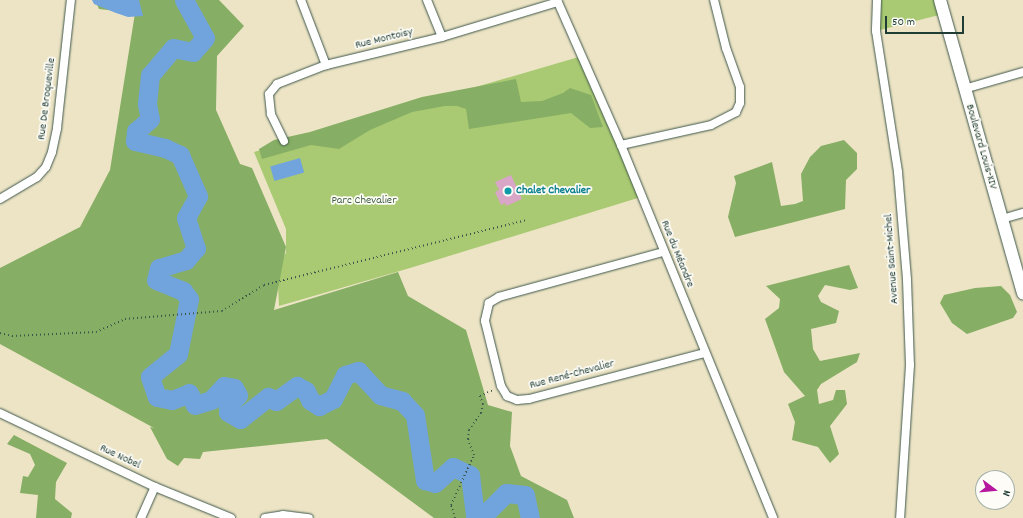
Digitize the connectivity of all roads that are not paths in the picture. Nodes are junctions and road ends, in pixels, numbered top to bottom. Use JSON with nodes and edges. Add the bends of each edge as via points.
{"nodes":[{"id":1,"x":69,"y":0,"type":"edge"},
{"id":2,"x":301,"y":0,"type":"edge"},
{"id":3,"x":427,"y":0,"type":"edge"},
{"id":4,"x":714,"y":0,"type":"edge"},
{"id":5,"x":877,"y":0,"type":"edge"},
{"id":6,"x":940,"y":0,"type":"edge"},
{"id":7,"x":557,"y":1,"type":"edge"},
{"id":8,"x":442,"y":37,"type":"junction"},
{"id":9,"x":326,"y":65,"type":"junction"},
{"id":10,"x":1023,"y":72,"type":"edge"},
{"id":11,"x":964,"y":89,"type":"junction"},
{"id":12,"x":284,"y":141,"type":"dead end"},
{"id":13,"x":621,"y":145,"type":"junction"},
{"id":14,"x":0,"y":199,"type":"edge"},
{"id":15,"x":1023,"y":213,"type":"edge"},
{"id":16,"x":1002,"y":219,"type":"junction"},
{"id":17,"x":663,"y":252,"type":"junction"},
{"id":18,"x":1023,"y":293,"type":"edge"},
{"id":19,"x":704,"y":353,"type":"junction"},
{"id":20,"x":0,"y":413,"type":"edge"},
{"id":21,"x":155,"y":487,"type":"junction"},
{"id":22,"x":141,"y":518,"type":"edge"},
{"id":23,"x":230,"y":518,"type":"edge"},
{"id":24,"x":265,"y":518,"type":"edge"},
{"id":25,"x":309,"y":518,"type":"edge"},
{"id":26,"x":773,"y":518,"type":"edge"},
{"id":27,"x":900,"y":518,"type":"edge"}],
"edges":[{"from":1,"to":14,"type":"street","name":"Rue De Broqueville","via":[[57,128],[52,152],[46,167],[37,177]]},
{"from":2,"to":9,"type":"street"},
{"from":3,"to":8,"type":"street"},
{"from":4,"to":13,"type":"street","via":[[726,48],[740,87],[740,103],[736,112],[711,125]]},
{"from":5,"to":27,"type":"street","name":"Avenue Saint-Michel","via":[[876,31],[898,172],[907,280],[910,365]]},
{"from":6,"to":11,"type":"main road","name":"Boulevard Louis-XIV"},
{"from":7,"to":8,"type":"street","name":"Rue Montoisy"},
{"from":7,"to":13,"type":"street","name":"Rue du Méandre"},
{"from":8,"to":9,"type":"street","name":"Rue Montoisy"},
{"from":9,"to":12,"type":"street","name":"Rue Montoisy","via":[[277,84],[269,94],[272,114]]},
{"from":10,"to":11,"type":"street"},
{"from":11,"to":16,"type":"main road","name":"Boulevard Louis-XIV"},
{"from":13,"to":17,"type":"street","name":"Rue du Méandre"},
{"from":15,"to":16,"type":"street"},
{"from":16,"to":18,"type":"main road","name":"Boulevard Louis-XIV"},
{"from":17,"to":19,"type":"street","name":"Rue du Méandre"},
{"from":17,"to":19,"type":"street","name":"Rue René-Chevalier","via":[[499,297],[490,304],[485,322],[501,386],[507,396],[517,400],[529,399]]},
{"from":19,"to":26,"type":"street","name":"Rue du Méandre"},
{"from":20,"to":21,"type":"street","name":"Rue Nobel"},
{"from":21,"to":22,"type":"street"},
{"from":21,"to":23,"type":"street","name":"Rue Nobel"},
{"from":24,"to":25,"type":"street","via":[[283,515]]}]}
